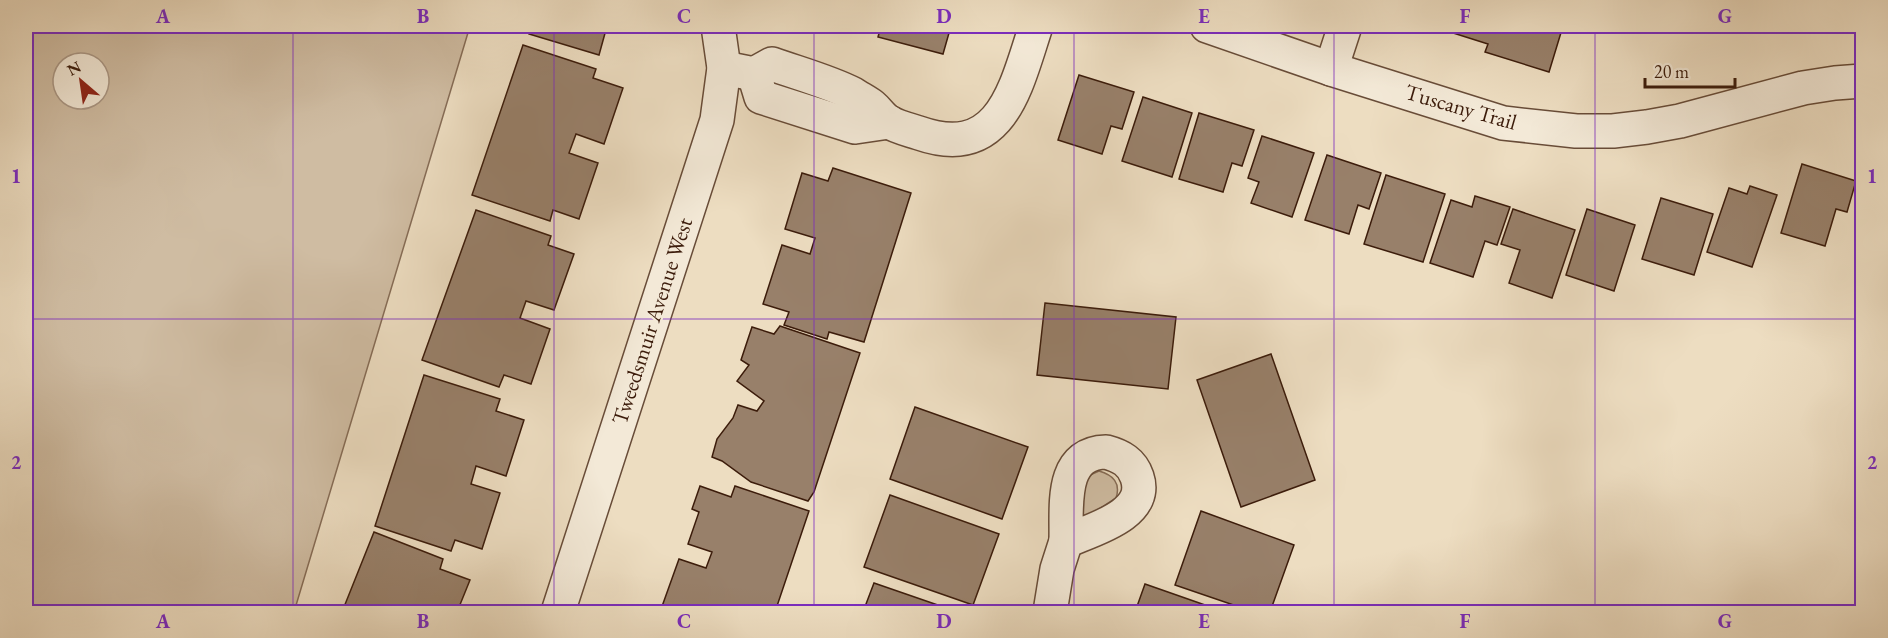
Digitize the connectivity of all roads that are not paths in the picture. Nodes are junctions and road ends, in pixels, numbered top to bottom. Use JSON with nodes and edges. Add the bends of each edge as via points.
{"nodes":[{"id":1,"x":718,"y":26,"type":"edge"},
{"id":2,"x":1036,"y":26,"type":"edge"},
{"id":3,"x":1207,"y":26,"type":"edge"},
{"id":4,"x":1345,"y":26,"type":"edge"},
{"id":5,"x":1331,"y":69,"type":"junction"},
{"id":6,"x":739,"y":71,"type":"junction"},
{"id":7,"x":1863,"y":81,"type":"edge"},
{"id":8,"x":1066,"y":541,"type":"dead end"},
{"id":9,"x":558,"y":612,"type":"edge"},
{"id":10,"x":1050,"y":612,"type":"edge"}],
"edges":[{"from":1,"to":6,"type":"street","name":"Tweedsmuir Avenue West"},
{"from":2,"to":6,"type":"street","via":[[1012,94],[999,117],[982,133],[962,139],[943,139],[889,122],[855,127],[760,97]]},
{"from":3,"to":5,"type":"street","name":"Tuscany Trail"},
{"from":4,"to":5,"type":"street"},
{"from":5,"to":7,"type":"street","name":"Tuscany Trail","via":[[1503,123],[1576,131],[1647,127],[1803,88]]},
{"from":6,"to":9,"type":"street","name":"Tweedsmuir Avenue West","via":[[717,120]]},
{"from":8,"to":10,"type":"street"}]}
